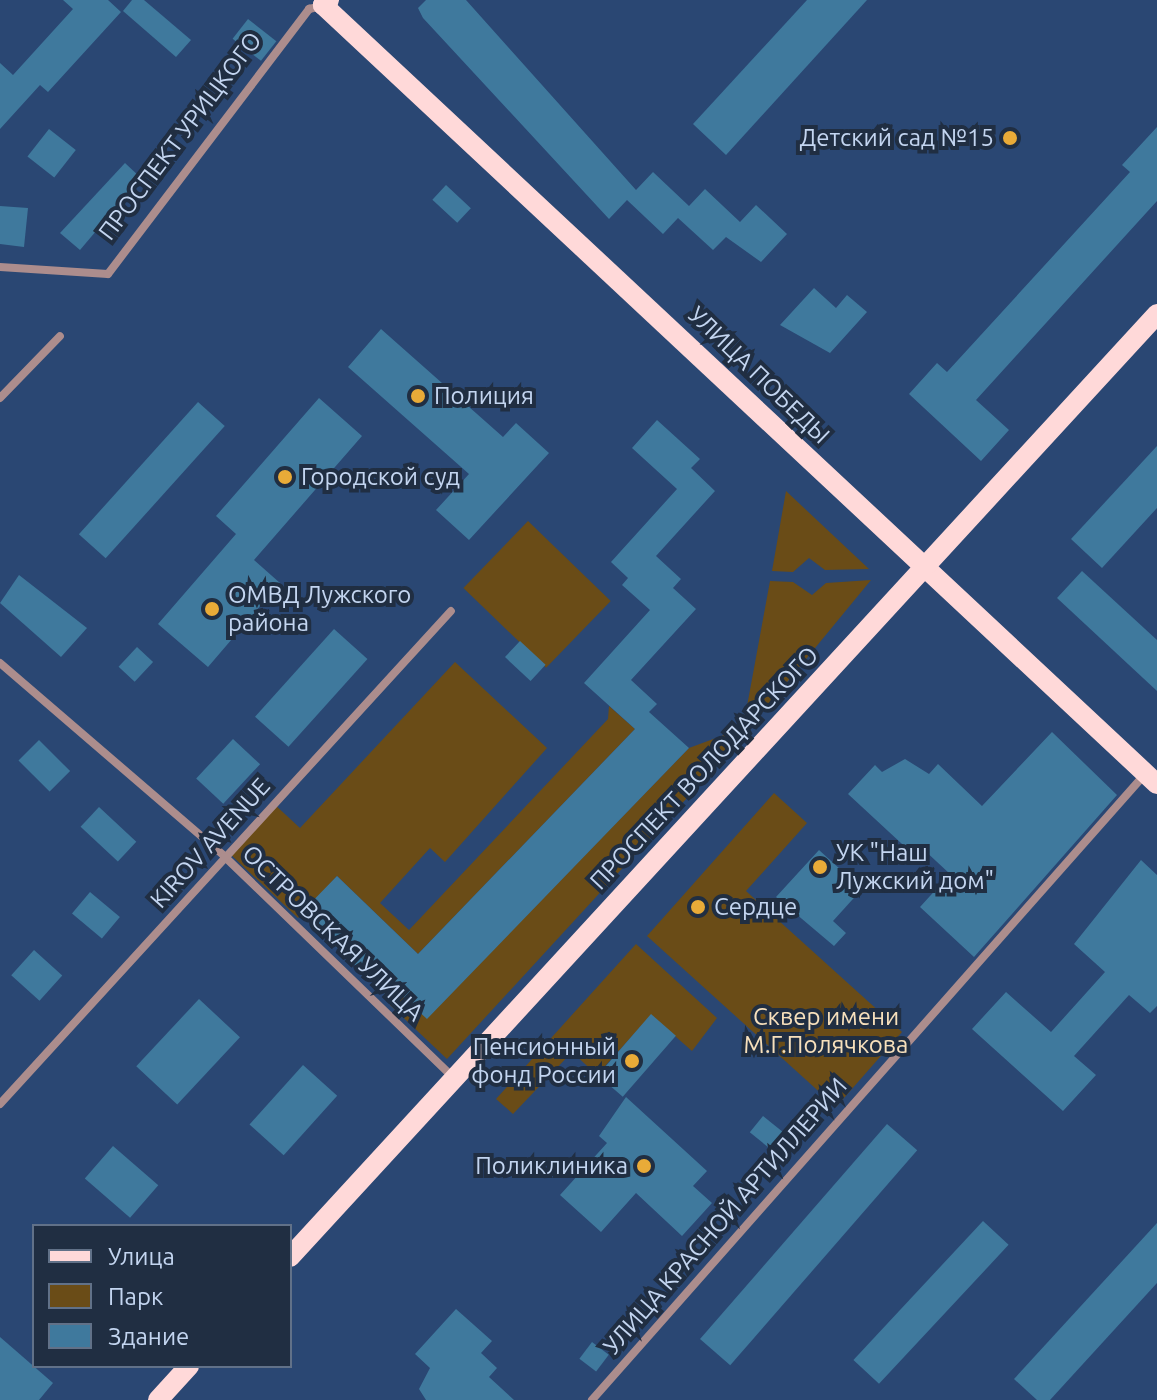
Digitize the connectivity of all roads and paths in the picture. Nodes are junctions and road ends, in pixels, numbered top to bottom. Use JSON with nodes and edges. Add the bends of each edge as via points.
{"nodes":[{"id":1,"x":326,"y":3,"type":"edge"},
{"id":2,"x":0,"y":267,"type":"edge"},
{"id":3,"x":1157,"y":314,"type":"edge"},
{"id":4,"x":60,"y":336,"type":"dead end"},
{"id":5,"x":0,"y":398,"type":"edge"},
{"id":6,"x":924,"y":566,"type":"junction"},
{"id":7,"x":451,"y":611,"type":"dead end"},
{"id":8,"x":0,"y":663,"type":"edge"},
{"id":9,"x":1151,"y":779,"type":"edge"},
{"id":10,"x":224,"y":856,"type":"junction"},
{"id":11,"x":454,"y":1078,"type":"junction"},
{"id":12,"x":0,"y":1104,"type":"edge"},
{"id":13,"x":292,"y":1255,"type":"edge"},
{"id":14,"x":187,"y":1368,"type":"edge"},
{"id":15,"x":158,"y":1400,"type":"edge"},
{"id":16,"x":592,"y":1400,"type":"edge"}],
"edges":[{"from":1,"to":2,"type":"street","name":"ПРОСПЕКТ УРИЦКОГО","via":[[309,9],[108,274]]},
{"from":1,"to":6,"type":"main road","name":"УЛИЦА ПОБЕДЫ"},
{"from":3,"to":6,"type":"main road","name":"ПРОСПЕКТ ВОЛОДАРСКОГО"},
{"from":4,"to":5,"type":"street"},
{"from":6,"to":9,"type":"main road","name":"УЛИЦА ПОБЕДЫ"},
{"from":6,"to":11,"type":"main road","name":"ПРОСПЕКТ ВОЛОДАРСКОГО"},
{"from":7,"to":10,"type":"street","name":"KIROV AVENUE"},
{"from":8,"to":10,"type":"street","name":"ОСТРОВСКАЯ УЛИЦА"},
{"from":9,"to":16,"type":"street","name":"УЛИЦА КРАСНОЙ АРТИЛЛЕРИИ"},
{"from":10,"to":11,"type":"street","name":"ОСТРОВСКАЯ УЛИЦА"},
{"from":10,"to":12,"type":"street","name":"KIROV AVENUE"},
{"from":11,"to":13,"type":"main road","name":"ПРОСПЕКТ ВОЛОДАРСКОГО"},
{"from":14,"to":15,"type":"main road"}]}
